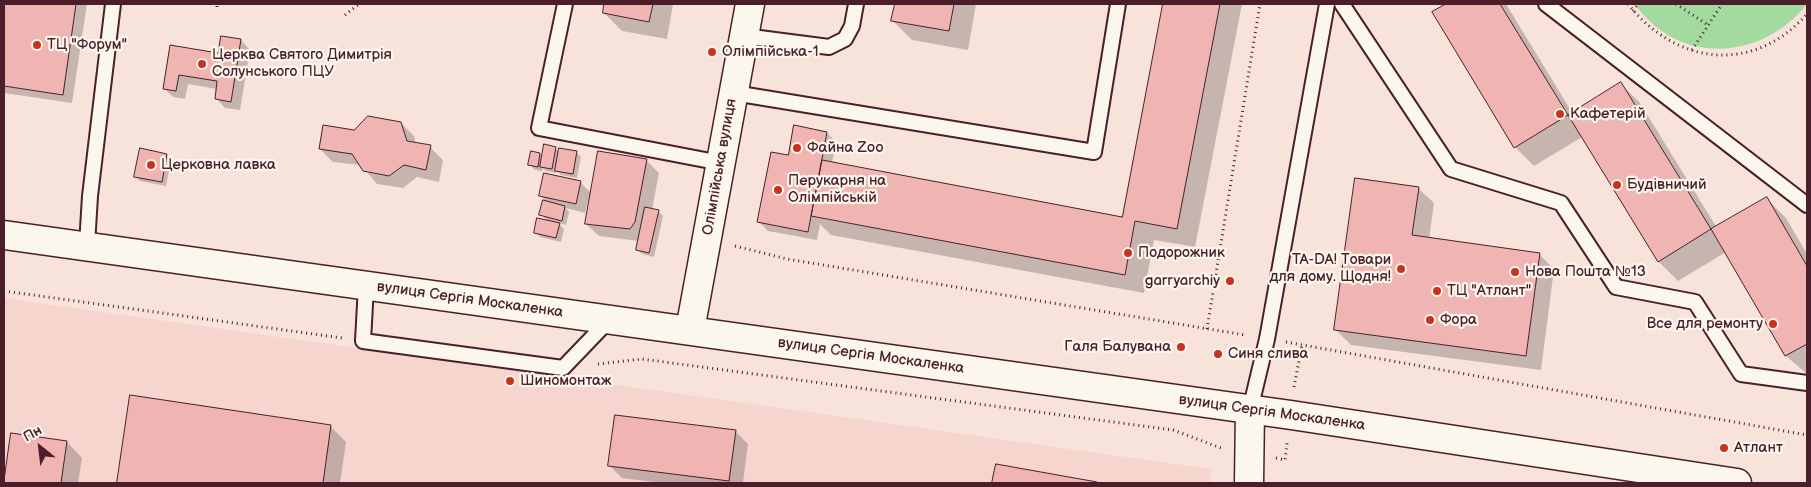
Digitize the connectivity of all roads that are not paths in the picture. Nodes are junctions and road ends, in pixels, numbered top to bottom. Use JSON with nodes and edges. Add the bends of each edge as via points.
{"nodes":[{"id":1,"x":113,"y":4,"type":"edge"},
{"id":2,"x":565,"y":4,"type":"edge"},
{"id":3,"x":750,"y":4,"type":"edge"},
{"id":4,"x":856,"y":4,"type":"edge"},
{"id":5,"x":1118,"y":4,"type":"edge"},
{"id":6,"x":1327,"y":4,"type":"edge"},
{"id":7,"x":1342,"y":4,"type":"edge"},
{"id":8,"x":1546,"y":4,"type":"edge"},
{"id":9,"x":744,"y":36,"type":"junction"},
{"id":10,"x":734,"y":92,"type":"junction"},
{"id":11,"x":721,"y":162,"type":"junction"},
{"id":12,"x":1807,"y":205,"type":"edge"},
{"id":13,"x":4,"y":235,"type":"edge"},
{"id":14,"x":87,"y":246,"type":"junction"},
{"id":15,"x":366,"y":286,"type":"junction"},
{"id":16,"x":610,"y":319,"type":"junction"},
{"id":17,"x":690,"y":330,"type":"junction"},
{"id":18,"x":1807,"y":384,"type":"edge"},
{"id":19,"x":1250,"y":410,"type":"junction"},
{"id":20,"x":1248,"y":483,"type":"edge"},
{"id":21,"x":1737,"y":483,"type":"edge"}],
"edges":[{"from":1,"to":14,"type":"lane"},
{"from":2,"to":11,"type":"lane","via":[[539,128]]},
{"from":3,"to":9,"type":"main road","name":"Олімпійська вулиця"},
{"from":4,"to":9,"type":"lane","via":[[852,26],[845,39],[829,47]]},
{"from":5,"to":10,"type":"lane","via":[[1094,152]]},
{"from":6,"to":19,"type":"lane","via":[[1267,339]]},
{"from":7,"to":18,"type":"lane","via":[[1451,169],[1561,203],[1616,287],[1695,302],[1741,374]]},
{"from":8,"to":12,"type":"lane"},
{"from":9,"to":10,"type":"main road","name":"Олімпійська вулиця"},
{"from":10,"to":11,"type":"main road","name":"Олімпійська вулиця"},
{"from":11,"to":17,"type":"main road","name":"Олімпійська вулиця"},
{"from":13,"to":14,"type":"main road","name":"вулиця Сергія Москаленка"},
{"from":14,"to":15,"type":"main road","name":"вулиця Сергія Москаленка"},
{"from":15,"to":16,"type":"main road","name":"вулиця Сергія Москаленка"},
{"from":15,"to":16,"type":"lane","via":[[363,341],[562,368]]},
{"from":16,"to":17,"type":"main road","name":"вулиця Сергія Москаленка"},
{"from":17,"to":19,"type":"main road","name":"вулиця Сергія Москаленка"},
{"from":19,"to":20,"type":"main road"},
{"from":19,"to":21,"type":"main road","name":"вулиця Сергія Москаленка"}]}
